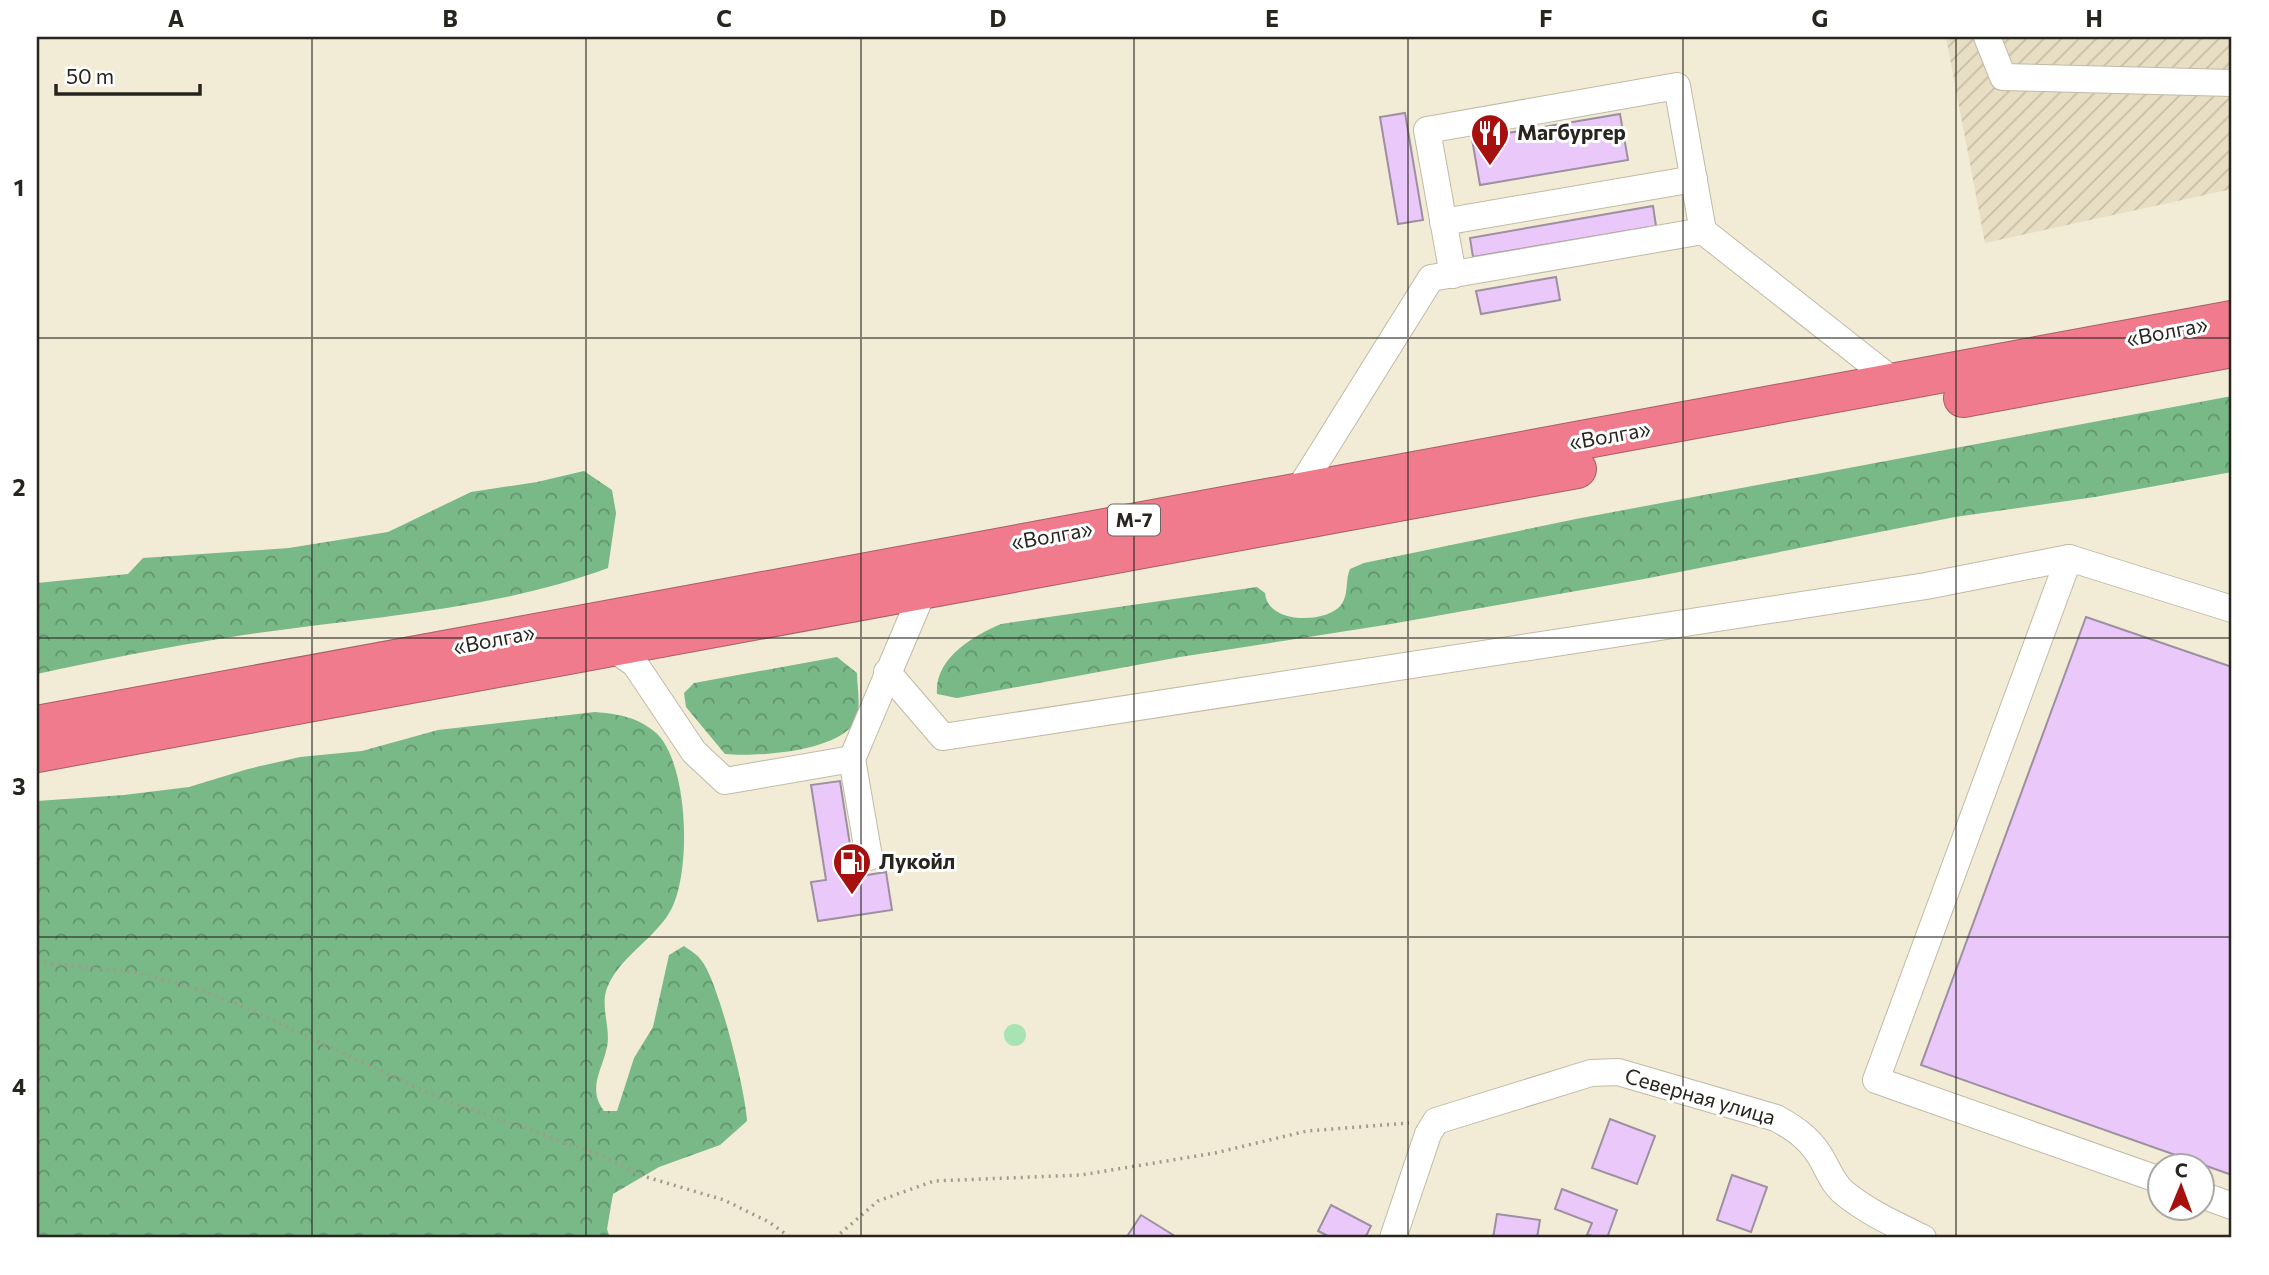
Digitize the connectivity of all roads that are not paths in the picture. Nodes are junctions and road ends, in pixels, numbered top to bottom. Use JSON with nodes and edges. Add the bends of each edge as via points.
{"nodes":[{"id":1,"x":1987,"y":37,"type":"edge"},
{"id":2,"x":2232,"y":83,"type":"edge"},
{"id":3,"x":1694,"y":179,"type":"junction"},
{"id":4,"x":1443,"y":222,"type":"junction"},
{"id":5,"x":1703,"y":231,"type":"junction"},
{"id":6,"x":1452,"y":275,"type":"junction"},
{"id":7,"x":2232,"y":320,"type":"edge"},
{"id":8,"x":2232,"y":348,"type":"edge"},
{"id":9,"x":1896,"y":383,"type":"junction"},
{"id":10,"x":1298,"y":491,"type":"junction"},
{"id":11,"x":2069,"y":558,"type":"junction"},
{"id":12,"x":924,"y":589,"type":"junction"},
{"id":13,"x":2232,"y":609,"type":"edge"},
{"id":14,"x":611,"y":647,"type":"junction"},
{"id":15,"x":887,"y":672,"type":"junction"},
{"id":16,"x":37,"y":725,"type":"edge"},
{"id":17,"x":37,"y":753,"type":"edge"},
{"id":18,"x":852,"y":759,"type":"junction"},
{"id":19,"x":869,"y":857,"type":"dead end"},
{"id":20,"x":2146,"y":1175,"type":"edge"},
{"id":21,"x":1393,"y":1238,"type":"edge"},
{"id":22,"x":1923,"y":1238,"type":"edge"}],
"edges":[{"from":1,"to":2,"type":"street","via":[[2003,77]]},
{"from":3,"to":4,"type":"street"},
{"from":3,"to":4,"type":"street","via":[[1678,86],[1427,130]]},
{"from":3,"to":5,"type":"street"},
{"from":4,"to":6,"type":"street"},
{"from":5,"to":6,"type":"street"},
{"from":5,"to":9,"type":"street"},
{"from":6,"to":10,"type":"street","via":[[1432,278]]},
{"from":7,"to":9,"type":"highway","name":"«Волга»","number":"М-7"},
{"from":8,"to":12,"type":"highway","name":"«Волга»","number":"М-7"},
{"from":9,"to":10,"type":"highway","name":"«Волга»","number":"М-7"},
{"from":10,"to":16,"type":"highway","name":"«Волга»","number":"М-7"},
{"from":11,"to":13,"type":"street"},
{"from":11,"to":15,"type":"street","via":[[1926,586],[943,737]]},
{"from":11,"to":20,"type":"street","via":[[1876,1080]]},
{"from":12,"to":14,"type":"highway","name":"«Волга»","number":"М-7"},
{"from":12,"to":15,"type":"street"},
{"from":14,"to":17,"type":"highway","name":"«Волга»","number":"М-7"},
{"from":14,"to":18,"type":"street","via":[[635,664],[694,752],[725,781]]},
{"from":15,"to":18,"type":"street"},
{"from":18,"to":19,"type":"street"},
{"from":21,"to":22,"type":"street","name":"Северная улица","via":[[1436,1121],[1591,1073],[1618,1072],[1776,1118],[1800,1130],[1843,1192],[1874,1214]]}]}
